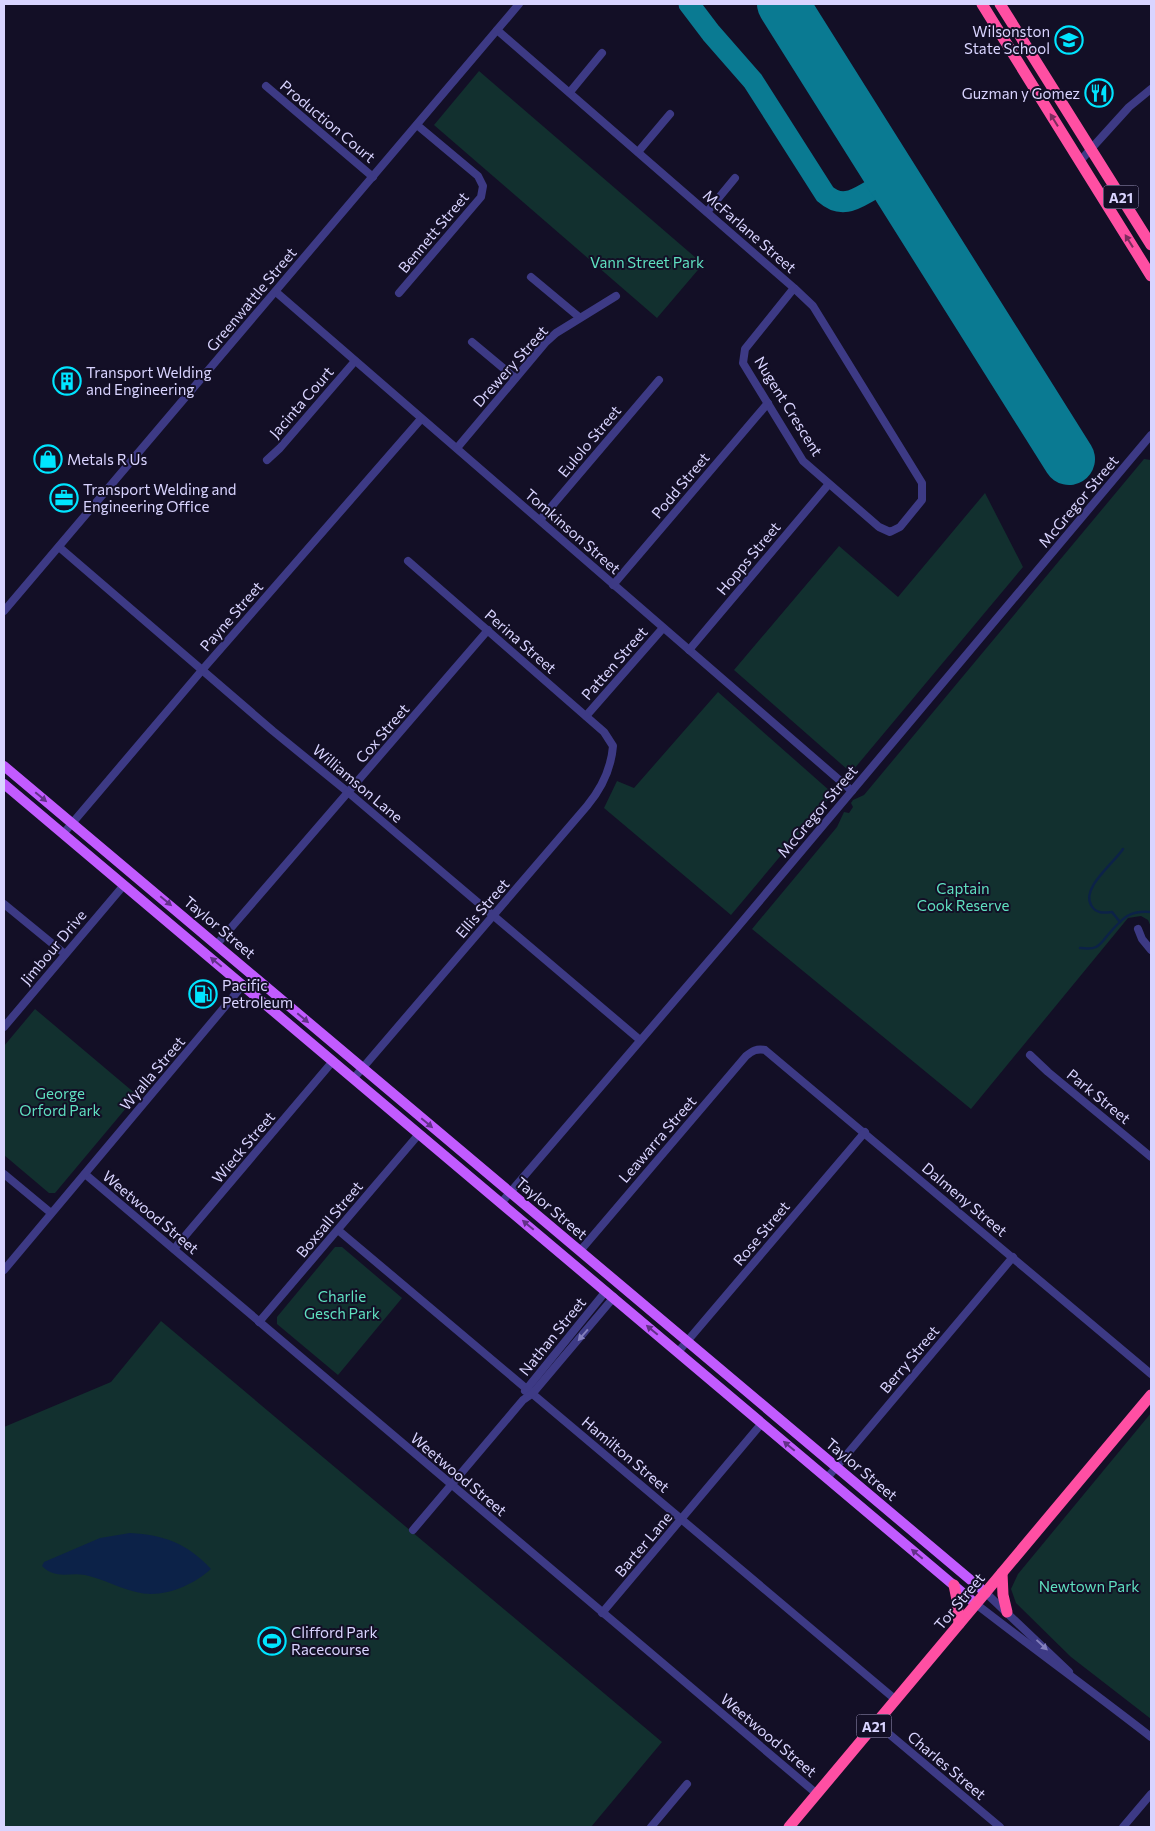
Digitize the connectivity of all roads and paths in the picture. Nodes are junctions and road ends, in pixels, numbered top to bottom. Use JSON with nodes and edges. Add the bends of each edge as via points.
{"nodes":[{"id":1,"x":519,"y":4,"type":"edge"},
{"id":2,"x":982,"y":4,"type":"edge"},
{"id":3,"x":1000,"y":4,"type":"edge"},
{"id":4,"x":497,"y":30,"type":"junction"},
{"id":5,"x":602,"y":52,"type":"dead end"},
{"id":6,"x":266,"y":86,"type":"dead end"},
{"id":7,"x":1151,"y":89,"type":"edge"},
{"id":8,"x":570,"y":92,"type":"junction"},
{"id":9,"x":670,"y":114,"type":"dead end"},
{"id":10,"x":417,"y":125,"type":"junction"},
{"id":11,"x":1091,"y":149,"type":"junction"},
{"id":12,"x":638,"y":152,"type":"junction"},
{"id":13,"x":1080,"y":161,"type":"junction"},
{"id":14,"x":373,"y":177,"type":"junction"},
{"id":15,"x":735,"y":178,"type":"dead end"},
{"id":16,"x":707,"y":212,"type":"junction"},
{"id":17,"x":1151,"y":246,"type":"edge"},
{"id":18,"x":1151,"y":276,"type":"edge"},
{"id":19,"x":531,"y":277,"type":"dead end"},
{"id":20,"x":794,"y":288,"type":"junction"},
{"id":21,"x":276,"y":292,"type":"junction"},
{"id":22,"x":399,"y":293,"type":"dead end"},
{"id":23,"x":616,"y":296,"type":"dead end"},
{"id":24,"x":580,"y":317,"type":"junction"},
{"id":25,"x":472,"y":342,"type":"dead end"},
{"id":26,"x":355,"y":361,"type":"junction"},
{"id":27,"x":515,"y":378,"type":"junction"},
{"id":28,"x":659,"y":380,"type":"dead end"},
{"id":29,"x":768,"y":403,"type":"junction"},
{"id":30,"x":421,"y":419,"type":"junction"},
{"id":31,"x":1151,"y":435,"type":"edge"},
{"id":32,"x":457,"y":448,"type":"junction"},
{"id":33,"x":267,"y":460,"type":"dead end"},
{"id":34,"x":828,"y":485,"type":"junction"},
{"id":35,"x":922,"y":500,"type":"joint"},
{"id":36,"x":540,"y":520,"type":"junction"},
{"id":37,"x":59,"y":547,"type":"junction"},
{"id":38,"x":408,"y":561,"type":"dead end"},
{"id":39,"x":614,"y":585,"type":"junction"},
{"id":40,"x":6,"y":606,"type":"edge"},
{"id":41,"x":663,"y":628,"type":"junction"},
{"id":42,"x":488,"y":630,"type":"junction"},
{"id":43,"x":689,"y":650,"type":"junction"},
{"id":44,"x":203,"y":669,"type":"junction"},
{"id":45,"x":586,"y":716,"type":"junction"},
{"id":46,"x":613,"y":746,"type":"joint"},
{"id":47,"x":4,"y":766,"type":"edge"},
{"id":48,"x":4,"y":784,"type":"edge"},
{"id":49,"x":852,"y":791,"type":"junction"},
{"id":50,"x":349,"y":793,"type":"junction"},
{"id":51,"x":72,"y":823,"type":"junction"},
{"id":52,"x":63,"y":834,"type":"junction"},
{"id":53,"x":124,"y":885,"type":"junction"},
{"id":54,"x":4,"y":904,"type":"edge"},
{"id":55,"x":494,"y":916,"type":"junction"},
{"id":56,"x":1138,"y":929,"type":"dead end"},
{"id":57,"x":217,"y":944,"type":"junction"},
{"id":58,"x":1151,"y":950,"type":"edge"},
{"id":59,"x":65,"y":954,"type":"junction"},
{"id":60,"x":243,"y":985,"type":"junction"},
{"id":61,"x":4,"y":1027,"type":"edge"},
{"id":62,"x":640,"y":1040,"type":"junction"},
{"id":63,"x":758,"y":1049,"type":"joint"},
{"id":64,"x":1030,"y":1055,"type":"dead end"},
{"id":65,"x":334,"y":1061,"type":"junction"},
{"id":66,"x":362,"y":1068,"type":"junction"},
{"id":67,"x":354,"y":1078,"type":"junction"},
{"id":68,"x":864,"y":1132,"type":"junction"},
{"id":69,"x":419,"y":1134,"type":"junction"},
{"id":70,"x":1151,"y":1157,"type":"edge"},
{"id":71,"x":4,"y":1174,"type":"edge"},
{"id":72,"x":85,"y":1174,"type":"junction"},
{"id":73,"x":510,"y":1192,"type":"junction"},
{"id":74,"x":501,"y":1202,"type":"junction"},
{"id":75,"x":52,"y":1213,"type":"junction"},
{"id":76,"x":338,"y":1230,"type":"junction"},
{"id":77,"x":174,"y":1249,"type":"junction"},
{"id":78,"x":580,"y":1251,"type":"junction"},
{"id":79,"x":1013,"y":1257,"type":"junction"},
{"id":80,"x":4,"y":1270,"type":"edge"},
{"id":81,"x":610,"y":1294,"type":"junction"},
{"id":82,"x":260,"y":1322,"type":"junction"},
{"id":83,"x":687,"y":1341,"type":"junction"},
{"id":84,"x":678,"y":1352,"type":"junction"},
{"id":85,"x":1151,"y":1374,"type":"edge"},
{"id":86,"x":530,"y":1391,"type":"junction"},
{"id":87,"x":1151,"y":1395,"type":"edge"},
{"id":88,"x":762,"y":1423,"type":"junction"},
{"id":89,"x":836,"y":1467,"type":"junction"},
{"id":90,"x":826,"y":1478,"type":"junction"},
{"id":91,"x":451,"y":1485,"type":"junction"},
{"id":92,"x":682,"y":1518,"type":"junction"},
{"id":93,"x":413,"y":1530,"type":"dead end"},
{"id":94,"x":1002,"y":1573,"type":"junction"},
{"id":95,"x":954,"y":1585,"type":"junction"},
{"id":96,"x":986,"y":1593,"type":"junction"},
{"id":97,"x":976,"y":1604,"type":"junction"},
{"id":98,"x":1007,"y":1612,"type":"junction"},
{"id":99,"x":602,"y":1613,"type":"junction"},
{"id":100,"x":959,"y":1624,"type":"junction"},
{"id":101,"x":1076,"y":1679,"type":"junction"},
{"id":102,"x":896,"y":1700,"type":"junction"},
{"id":103,"x":876,"y":1723,"type":"junction"},
{"id":104,"x":1151,"y":1737,"type":"edge"},
{"id":105,"x":687,"y":1784,"type":"dead end"},
{"id":106,"x":817,"y":1794,"type":"junction"},
{"id":107,"x":1151,"y":1794,"type":"edge"},
{"id":108,"x":651,"y":1827,"type":"edge"},
{"id":109,"x":789,"y":1827,"type":"edge"},
{"id":110,"x":1000,"y":1827,"type":"edge"},
{"id":111,"x":1123,"y":1827,"type":"edge"}],
"edges":[{"from":1,"to":4,"type":"street","name":"Greenwattle Street"},
{"from":13,"to":2,"type":"highway","number":"A21","one_way":true},
{"from":3,"to":11,"type":"highway","number":"A21"},
{"from":4,"to":8,"type":"street","name":"McFarlane Street"},
{"from":4,"to":10,"type":"street","name":"Greenwattle Street"},
{"from":5,"to":8,"type":"street"},
{"from":6,"to":14,"type":"street","name":"Production Court"},
{"from":7,"to":11,"type":"street","via":[[1129,107]]},
{"from":8,"to":12,"type":"street","name":"McFarlane Street"},
{"from":9,"to":12,"type":"street"},
{"from":10,"to":14,"type":"street","name":"Greenwattle Street"},
{"from":10,"to":22,"type":"street","name":"Bennett Street","via":[[478,176],[483,186],[481,197]]},
{"from":11,"to":13,"type":"street"},
{"from":11,"to":17,"type":"highway","number":"A21"},
{"from":12,"to":16,"type":"street","name":"McFarlane Street"},
{"from":18,"to":13,"type":"highway","number":"A21","one_way":true},
{"from":14,"to":21,"type":"street","name":"Greenwattle Street"},
{"from":15,"to":16,"type":"street"},
{"from":16,"to":20,"type":"street","name":"McFarlane Street"},
{"from":19,"to":24,"type":"street"},
{"from":20,"to":29,"type":"street","name":"Nugent Crescent","via":[[745,349],[743,363]]},
{"from":20,"to":35,"type":"street","name":"McFarlane Street","via":[[813,306],[922,483]]},
{"from":21,"to":26,"type":"street","name":"Tomkinson Street"},
{"from":21,"to":37,"type":"street","name":"Greenwattle Street"},
{"from":23,"to":24,"type":"street","name":"Drewery Street"},
{"from":24,"to":27,"type":"street","name":"Drewery Street","via":[[546,342]]},
{"from":25,"to":27,"type":"street"},
{"from":26,"to":30,"type":"street","name":"Tomkinson Street"},
{"from":26,"to":33,"type":"street","name":"Jacinta Court"},
{"from":27,"to":32,"type":"street","name":"Drewery Street"},
{"from":28,"to":36,"type":"street","name":"Eulolo Street"},
{"from":29,"to":34,"type":"street","name":"Nugent Crescent","via":[[803,461]]},
{"from":29,"to":39,"type":"street","name":"Podd Street"},
{"from":30,"to":32,"type":"street","name":"Tomkinson Street"},
{"from":30,"to":44,"type":"street","name":"Payne Street"},
{"from":31,"to":49,"type":"street","name":"McGregor Street"},
{"from":32,"to":36,"type":"street","name":"Tomkinson Street"},
{"from":34,"to":35,"type":"street","name":"Nugent Crescent","via":[[879,527],[890,532],[900,527]]},
{"from":34,"to":43,"type":"street","name":"Hopps Street"},
{"from":36,"to":39,"type":"street","name":"Tomkinson Street"},
{"from":37,"to":40,"type":"street","name":"Greenwattle Street"},
{"from":37,"to":44,"type":"street","name":"Williamson Lane"},
{"from":38,"to":42,"type":"street","name":"Perina Street"},
{"from":39,"to":41,"type":"street","name":"Tomkinson Street"},
{"from":41,"to":43,"type":"street","name":"Tomkinson Street"},
{"from":41,"to":45,"type":"street","name":"Patten Street"},
{"from":42,"to":45,"type":"street","name":"Perina Street"},
{"from":42,"to":50,"type":"street","name":"Cox Street"},
{"from":43,"to":49,"type":"street","name":"Tomkinson Street"},
{"from":44,"to":50,"type":"street","name":"Williamson Lane"},
{"from":44,"to":51,"type":"street","name":"Payne Street"},
{"from":45,"to":46,"type":"street","name":"Perina Street","via":[[604,732]]},
{"from":46,"to":55,"type":"street","name":"Ellis Street","via":[[612,763],[597,794]]},
{"from":47,"to":51,"type":"main road","name":"Taylor Street","one_way":true},
{"from":48,"to":52,"type":"main road","name":"Taylor Street"},
{"from":49,"to":62,"type":"street","name":"McGregor Street"},
{"from":50,"to":55,"type":"street","name":"Williamson Lane"},
{"from":50,"to":57,"type":"street","name":"Cox Street"},
{"from":51,"to":52,"type":"street","name":"Payne Street"},
{"from":51,"to":57,"type":"main road","name":"Taylor Street","one_way":true},
{"from":52,"to":53,"type":"main road","name":"Taylor Street"},
{"from":53,"to":59,"type":"street","name":"Jimbour Drive"},
{"from":60,"to":53,"type":"main road","name":"Taylor Street","one_way":true},
{"from":54,"to":59,"type":"street"},
{"from":55,"to":62,"type":"street","name":"Williamson Lane"},
{"from":55,"to":66,"type":"street","name":"Ellis Street"},
{"from":56,"to":58,"type":"street"},
{"from":57,"to":60,"type":"main road","via":[[223,955],[244,975]]},
{"from":57,"to":66,"type":"main road","name":"Taylor Street","one_way":true},
{"from":59,"to":61,"type":"street","name":"Jimbour Drive"},
{"from":60,"to":65,"type":"main road","name":"Taylor Street"},
{"from":60,"to":72,"type":"street","name":"Wyalla Street"},
{"from":62,"to":73,"type":"street","name":"McGregor Street"},
{"from":63,"to":68,"type":"street","name":"Dalmeny Street","via":[[772,1054]]},
{"from":63,"to":78,"type":"street","name":"Leawarra Street","via":[[746,1056]]},
{"from":64,"to":70,"type":"street","name":"Park Street"},
{"from":65,"to":67,"type":"main road","name":"Taylor Street"},
{"from":65,"to":77,"type":"street","name":"Wieck Street"},
{"from":66,"to":67,"type":"street","name":"Ellis Street"},
{"from":66,"to":73,"type":"main road","name":"Taylor Street","one_way":true},
{"from":67,"to":69,"type":"main road","name":"Taylor Street"},
{"from":68,"to":79,"type":"street","name":"Dalmeny Street"},
{"from":68,"to":83,"type":"street","name":"Rose Street"},
{"from":69,"to":74,"type":"main road","name":"Taylor Street"},
{"from":69,"to":76,"type":"street","name":"Boxsall Street"},
{"from":71,"to":75,"type":"street"},
{"from":72,"to":75,"type":"street","name":"Wyalla Street"},
{"from":72,"to":77,"type":"street","name":"Weetwood Street"},
{"from":73,"to":74,"type":"street","name":"McGregor Street"},
{"from":73,"to":78,"type":"main road","name":"Taylor Street"},
{"from":81,"to":74,"type":"main road","name":"Taylor Street","one_way":true},
{"from":75,"to":80,"type":"street","name":"Wyalla Street"},
{"from":76,"to":82,"type":"street","name":"Boxsall Street"},
{"from":76,"to":86,"type":"street","name":"Hamilton Street"},
{"from":77,"to":82,"type":"street","name":"Weetwood Street"},
{"from":78,"to":83,"type":"main road","name":"Taylor Street"},
{"from":79,"to":85,"type":"street","name":"Dalmeny Street"},
{"from":79,"to":89,"type":"street","name":"Berry Street"},
{"from":84,"to":81,"type":"main road","name":"Taylor Street","one_way":true},
{"from":81,"to":86,"type":"street","name":"Nathan Street"},
{"from":82,"to":91,"type":"street","name":"Weetwood Street"},
{"from":83,"to":84,"type":"street","name":"Rose Street"},
{"from":83,"to":89,"type":"main road","name":"Taylor Street"},
{"from":84,"to":88,"type":"main road","name":"Taylor Street"},
{"from":86,"to":91,"type":"street","name":"Nathan Street","via":[[523,1393],[523,1400]]},
{"from":86,"to":92,"type":"street","name":"Hamilton Street"},
{"from":87,"to":94,"type":"highway","name":"Tor Street","number":"A21"},
{"from":90,"to":88,"type":"main road","name":"Taylor Street","one_way":true},
{"from":88,"to":92,"type":"street","name":"Barter Lane"},
{"from":89,"to":90,"type":"street","name":"Berry Street"},
{"from":89,"to":96,"type":"main road","name":"Taylor Street"},
{"from":95,"to":90,"type":"main road","name":"Taylor Street","one_way":true},
{"from":91,"to":93,"type":"street","name":"Nathan Street"},
{"from":91,"to":99,"type":"street","name":"Weetwood Street"},
{"from":92,"to":99,"type":"street","name":"Barter Lane"},
{"from":92,"to":102,"type":"street","name":"Hamilton Street"},
{"from":94,"to":96,"type":"highway","name":"Tor Street","number":"A21"},
{"from":94,"to":98,"type":"highway"},
{"from":95,"to":97,"type":"main road","name":"Taylor Street"},
{"from":95,"to":100,"type":"highway"},
{"from":96,"to":97,"type":"highway","name":"Tor Street","number":"A21"},
{"from":96,"to":98,"type":"street","name":"Taylor Street"},
{"from":97,"to":100,"type":"highway","name":"Tor Street","number":"A21"},
{"from":97,"to":101,"type":"street","name":"Taylor Street"},
{"from":98,"to":101,"type":"street","name":"Taylor Street","one_way":true},
{"from":99,"to":106,"type":"street","name":"Weetwood Street"},
{"from":100,"to":102,"type":"highway","name":"Tor Street","number":"A21"},
{"from":101,"to":104,"type":"street","name":"Taylor Street"},
{"from":102,"to":103,"type":"highway","name":"Tor Street","number":"A21"},
{"from":103,"to":106,"type":"highway","name":"Tor Street","number":"A21"},
{"from":103,"to":110,"type":"street","name":"Charles Street"},
{"from":105,"to":108,"type":"street"},
{"from":106,"to":109,"type":"highway","name":"Tor Street","number":"A21"},
{"from":107,"to":111,"type":"street"}]}
